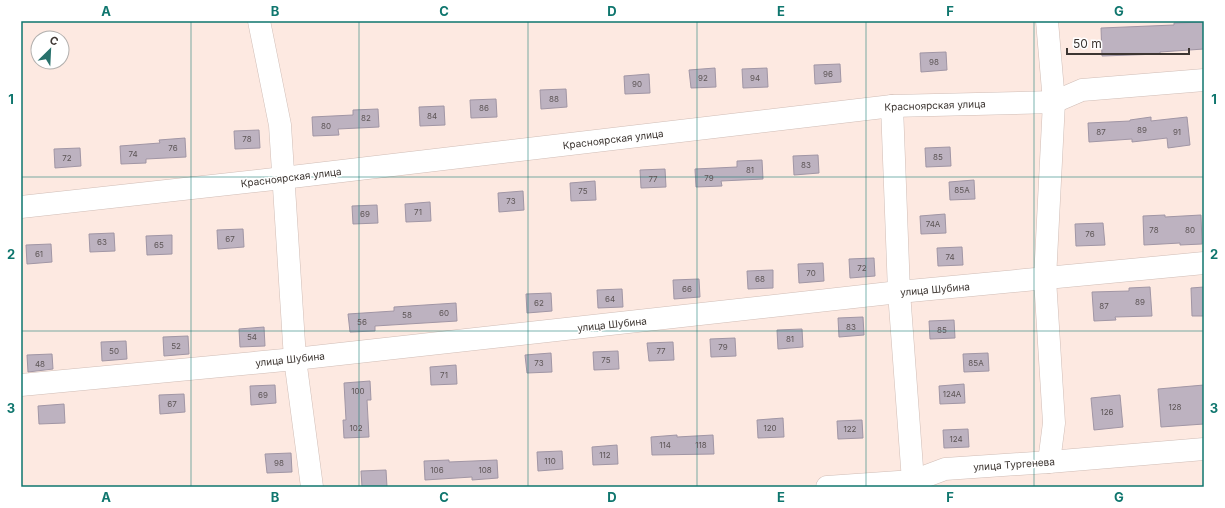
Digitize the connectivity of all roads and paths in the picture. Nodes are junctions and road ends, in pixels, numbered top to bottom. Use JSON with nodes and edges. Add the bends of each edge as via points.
{"nodes":[{"id":1,"x":259,"y":21,"type":"edge"},
{"id":2,"x":1047,"y":21,"type":"edge"},
{"id":3,"x":1204,"y":80,"type":"edge"},
{"id":4,"x":1054,"y":102,"type":"junction"},
{"id":5,"x":892,"y":106,"type":"junction"},
{"id":6,"x":283,"y":178,"type":"junction"},
{"id":7,"x":21,"y":207,"type":"edge"},
{"id":8,"x":1204,"y":264,"type":"edge"},
{"id":9,"x":1045,"y":279,"type":"junction"},
{"id":10,"x":899,"y":292,"type":"junction"},
{"id":11,"x":295,"y":359,"type":"junction"},
{"id":12,"x":21,"y":385,"type":"edge"},
{"id":13,"x":1204,"y":449,"type":"edge"},
{"id":14,"x":1049,"y":462,"type":"junction"},
{"id":15,"x":912,"y":484,"type":"edge"},
{"id":16,"x":312,"y":487,"type":"edge"},
{"id":17,"x":827,"y":487,"type":"edge"}],
"edges":[{"from":1,"to":6,"type":"street","via":[[280,125]]},
{"from":2,"to":4,"type":"street"},
{"from":3,"to":4,"type":"street","name":"Красноярская улица","via":[[1082,90]]},
{"from":4,"to":5,"type":"street","name":"Красноярская улица"},
{"from":4,"to":9,"type":"street"},
{"from":5,"to":6,"type":"street","name":"Красноярская улица"},
{"from":5,"to":10,"type":"street"},
{"from":6,"to":7,"type":"street","name":"Красноярская улица"},
{"from":6,"to":11,"type":"street"},
{"from":8,"to":9,"type":"street","name":"улица Шубина"},
{"from":9,"to":10,"type":"street","name":"улица Шубина"},
{"from":9,"to":14,"type":"street","via":[[1054,423]]},
{"from":10,"to":11,"type":"street","name":"улица Шубина"},
{"from":10,"to":15,"type":"street"},
{"from":11,"to":12,"type":"street","name":"улица Шубина"},
{"from":11,"to":16,"type":"street"},
{"from":13,"to":14,"type":"street","name":"улица Тургенева"},
{"from":14,"to":15,"type":"street","name":"улица Тургенева","via":[[945,469]]},
{"from":15,"to":17,"type":"street","name":"улица Тургенева"}]}
